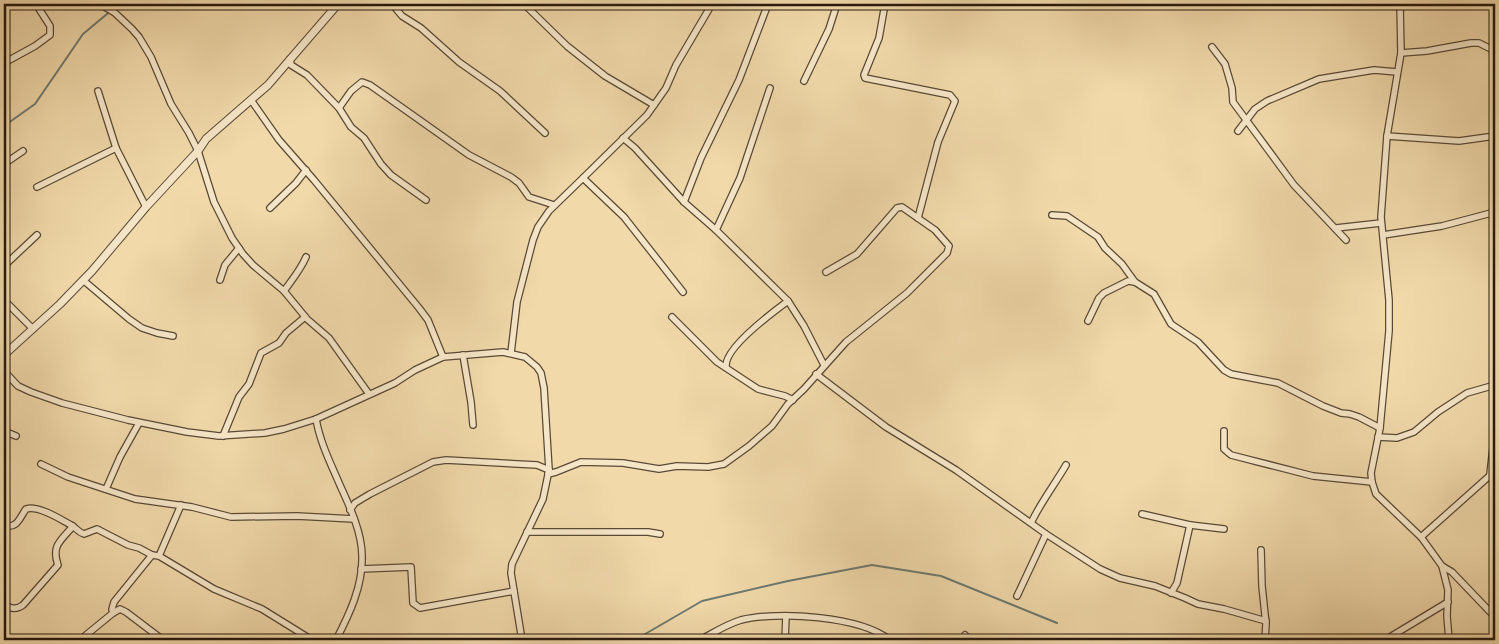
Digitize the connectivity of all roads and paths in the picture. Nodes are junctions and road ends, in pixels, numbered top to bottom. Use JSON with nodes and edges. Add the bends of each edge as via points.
{"nodes":[{"id":1,"x":36,"y":4,"type":"edge"},
{"id":2,"x":100,"y":4,"type":"edge"},
{"id":3,"x":338,"y":4,"type":"edge"},
{"id":4,"x":392,"y":4,"type":"edge"},
{"id":5,"x":524,"y":4,"type":"edge"},
{"id":6,"x":712,"y":4,"type":"edge"},
{"id":7,"x":768,"y":4,"type":"edge"},
{"id":8,"x":837,"y":4,"type":"edge"},
{"id":9,"x":885,"y":4,"type":"edge"},
{"id":10,"x":1400,"y":4,"type":"edge"},
{"id":11,"x":1212,"y":47,"type":"dead end"},
{"id":12,"x":1495,"y":51,"type":"edge"},
{"id":13,"x":1401,"y":53,"type":"junction"},
{"id":14,"x":290,"y":59,"type":"junction"},
{"id":15,"x":4,"y":63,"type":"edge"},
{"id":16,"x":1397,"y":72,"type":"junction"},
{"id":17,"x":804,"y":82,"type":"dead end"},
{"id":18,"x":770,"y":88,"type":"dead end"},
{"id":19,"x":98,"y":91,"type":"dead end"},
{"id":20,"x":251,"y":100,"type":"junction"},
{"id":21,"x":654,"y":105,"type":"junction"},
{"id":22,"x":339,"y":108,"type":"junction"},
{"id":23,"x":1246,"y":119,"type":"junction"},
{"id":24,"x":1238,"y":131,"type":"dead end"},
{"id":25,"x":545,"y":133,"type":"dead end"},
{"id":26,"x":1387,"y":136,"type":"junction"},
{"id":27,"x":1495,"y":136,"type":"edge"},
{"id":28,"x":623,"y":138,"type":"junction"},
{"id":29,"x":116,"y":148,"type":"junction"},
{"id":30,"x":198,"y":151,"type":"junction"},
{"id":31,"x":23,"y":152,"type":"dead end"},
{"id":32,"x":4,"y":164,"type":"edge"},
{"id":33,"x":306,"y":170,"type":"junction"},
{"id":34,"x":583,"y":178,"type":"junction"},
{"id":35,"x":37,"y":187,"type":"dead end"},
{"id":36,"x":426,"y":200,"type":"dead end"},
{"id":37,"x":684,"y":202,"type":"junction"},
{"id":38,"x":554,"y":205,"type":"junction"},
{"id":39,"x":146,"y":207,"type":"junction"},
{"id":40,"x":270,"y":208,"type":"dead end"},
{"id":41,"x":1495,"y":212,"type":"edge"},
{"id":42,"x":1052,"y":216,"type":"dead end"},
{"id":43,"x":918,"y":218,"type":"junction"},
{"id":44,"x":1381,"y":223,"type":"junction"},
{"id":45,"x":1336,"y":228,"type":"junction"},
{"id":46,"x":716,"y":230,"type":"junction"},
{"id":47,"x":38,"y":235,"type":"dead end"},
{"id":48,"x":1383,"y":235,"type":"junction"},
{"id":49,"x":1346,"y":240,"type":"dead end"},
{"id":50,"x":239,"y":248,"type":"junction"},
{"id":51,"x":306,"y":257,"type":"dead end"},
{"id":52,"x":4,"y":266,"type":"edge"},
{"id":53,"x":826,"y":272,"type":"dead end"},
{"id":54,"x":83,"y":280,"type":"junction"},
{"id":55,"x":220,"y":280,"type":"dead end"},
{"id":56,"x":1135,"y":282,"type":"junction"},
{"id":57,"x":284,"y":291,"type":"junction"},
{"id":58,"x":683,"y":292,"type":"dead end"},
{"id":59,"x":4,"y":300,"type":"edge"},
{"id":60,"x":788,"y":301,"type":"junction"},
{"id":61,"x":305,"y":317,"type":"junction"},
{"id":62,"x":672,"y":317,"type":"dead end"},
{"id":63,"x":1088,"y":321,"type":"dead end"},
{"id":64,"x":33,"y":329,"type":"junction"},
{"id":65,"x":173,"y":336,"type":"dead end"},
{"id":66,"x":511,"y":353,"type":"junction"},
{"id":67,"x":4,"y":355,"type":"edge"},
{"id":68,"x":463,"y":355,"type":"junction"},
{"id":69,"x":443,"y":357,"type":"junction"},
{"id":70,"x":824,"y":365,"type":"junction"},
{"id":71,"x":726,"y":367,"type":"junction"},
{"id":72,"x":4,"y":371,"type":"edge"},
{"id":73,"x":816,"y":374,"type":"junction"},
{"id":74,"x":1495,"y":385,"type":"edge"},
{"id":75,"x":369,"y":394,"type":"junction"},
{"id":76,"x":792,"y":400,"type":"junction"},
{"id":77,"x":316,"y":419,"type":"junction"},
{"id":78,"x":140,"y":423,"type":"junction"},
{"id":79,"x":473,"y":426,"type":"dead end"},
{"id":80,"x":1380,"y":428,"type":"junction"},
{"id":81,"x":1495,"y":430,"type":"edge"},
{"id":82,"x":4,"y":431,"type":"edge"},
{"id":83,"x":1224,"y":431,"type":"dead end"},
{"id":84,"x":16,"y":436,"type":"dead end"},
{"id":85,"x":223,"y":436,"type":"junction"},
{"id":86,"x":1378,"y":437,"type":"junction"},
{"id":87,"x":41,"y":464,"type":"dead end"},
{"id":88,"x":1066,"y":464,"type":"dead end"},
{"id":89,"x":548,"y":472,"type":"junction"},
{"id":90,"x":1493,"y":473,"type":"edge"},
{"id":91,"x":1372,"y":482,"type":"junction"},
{"id":92,"x":106,"y":489,"type":"junction"},
{"id":93,"x":181,"y":505,"type":"junction"},
{"id":94,"x":1495,"y":509,"type":"edge"},
{"id":95,"x":350,"y":510,"type":"junction"},
{"id":96,"x":1142,"y":514,"type":"dead end"},
{"id":97,"x":354,"y":519,"type":"junction"},
{"id":98,"x":1031,"y":523,"type":"junction"},
{"id":99,"x":1190,"y":524,"type":"junction"},
{"id":100,"x":4,"y":525,"type":"edge"},
{"id":101,"x":73,"y":526,"type":"junction"},
{"id":102,"x":1224,"y":529,"type":"dead end"},
{"id":103,"x":527,"y":532,"type":"junction"},
{"id":104,"x":660,"y":534,"type":"dead end"},
{"id":105,"x":1046,"y":534,"type":"junction"},
{"id":106,"x":1421,"y":537,"type":"junction"},
{"id":107,"x":1261,"y":550,"type":"dead end"},
{"id":108,"x":155,"y":555,"type":"junction"},
{"id":109,"x":1442,"y":566,"type":"junction"},
{"id":110,"x":361,"y":569,"type":"junction"},
{"id":111,"x":514,"y":591,"type":"junction"},
{"id":112,"x":1171,"y":594,"type":"junction"},
{"id":113,"x":1017,"y":596,"type":"dead end"},
{"id":114,"x":1448,"y":602,"type":"junction"},
{"id":115,"x":4,"y":604,"type":"edge"},
{"id":116,"x":113,"y":612,"type":"junction"},
{"id":117,"x":786,"y":616,"type":"junction"},
{"id":118,"x":1495,"y":617,"type":"edge"},
{"id":119,"x":1266,"y":621,"type":"junction"},
{"id":120,"x":965,"y":635,"type":"dead end"},
{"id":121,"x":80,"y":640,"type":"edge"},
{"id":122,"x":163,"y":640,"type":"edge"},
{"id":123,"x":312,"y":640,"type":"edge"},
{"id":124,"x":336,"y":640,"type":"edge"},
{"id":125,"x":522,"y":640,"type":"edge"},
{"id":126,"x":700,"y":640,"type":"edge"},
{"id":127,"x":785,"y":640,"type":"edge"},
{"id":128,"x":890,"y":640,"type":"edge"},
{"id":129,"x":970,"y":640,"type":"edge"},
{"id":130,"x":1265,"y":640,"type":"edge"},
{"id":131,"x":1385,"y":640,"type":"edge"},
{"id":132,"x":1449,"y":640,"type":"edge"}],
"edges":[{"from":1,"to":15,"type":"street","via":[[50,26],[50,35]]},
{"from":2,"to":30,"type":"street","via":[[139,37]]},
{"from":3,"to":14,"type":"street"},
{"from":4,"to":25,"type":"street","via":[[402,16],[421,28],[459,62],[500,91]]},
{"from":5,"to":21,"type":"street","via":[[567,46],[605,76]]},
{"from":6,"to":21,"type":"street"},
{"from":7,"to":37,"type":"street","via":[[731,98],[701,158]]},
{"from":8,"to":17,"type":"street"},
{"from":9,"to":43,"type":"street","via":[[879,38],[865,78],[950,95],[955,101],[938,142]]},
{"from":10,"to":13,"type":"street"},
{"from":11,"to":23,"type":"street","via":[[1225,64],[1233,102]]},
{"from":12,"to":13,"type":"street","via":[[1479,43],[1471,43]]},
{"from":13,"to":16,"type":"street"},
{"from":14,"to":20,"type":"street"},
{"from":14,"to":22,"type":"street","via":[[291,64],[307,75]]},
{"from":16,"to":23,"type":"street","via":[[1374,70],[1319,79],[1267,101]]},
{"from":16,"to":26,"type":"street"},
{"from":18,"to":46,"type":"street","via":[[740,178]]},
{"from":19,"to":29,"type":"street"},
{"from":20,"to":30,"type":"street","via":[[206,139]]},
{"from":20,"to":33,"type":"street","via":[[279,140]]},
{"from":21,"to":28,"type":"street"},
{"from":22,"to":36,"type":"street","via":[[391,175]]},
{"from":22,"to":38,"type":"street","via":[[362,82],[370,85],[469,155],[511,177],[529,197]]},
{"from":23,"to":24,"type":"street"},
{"from":23,"to":45,"type":"street","via":[[1294,185]]},
{"from":26,"to":27,"type":"street","via":[[1459,141]]},
{"from":26,"to":44,"type":"street"},
{"from":28,"to":34,"type":"street"},
{"from":28,"to":37,"type":"street"},
{"from":29,"to":35,"type":"street"},
{"from":29,"to":39,"type":"street"},
{"from":30,"to":39,"type":"street"},
{"from":30,"to":50,"type":"street","via":[[214,202]]},
{"from":31,"to":32,"type":"street"},
{"from":33,"to":40,"type":"street"},
{"from":33,"to":69,"type":"street","via":[[428,320]]},
{"from":34,"to":38,"type":"street"},
{"from":34,"to":58,"type":"street","via":[[624,218]]},
{"from":37,"to":46,"type":"street"},
{"from":38,"to":66,"type":"street","via":[[543,218],[533,240],[517,302]]},
{"from":39,"to":54,"type":"street"},
{"from":41,"to":48,"type":"street","via":[[1442,226]]},
{"from":42,"to":56,"type":"street","via":[[1067,216],[1098,237]]},
{"from":43,"to":53,"type":"street","via":[[902,207],[898,208],[857,254]]},
{"from":43,"to":70,"type":"street","via":[[949,246],[947,252],[907,293],[846,342]]},
{"from":44,"to":45,"type":"street"},
{"from":44,"to":48,"type":"street"},
{"from":45,"to":49,"type":"street"},
{"from":46,"to":60,"type":"street"},
{"from":47,"to":52,"type":"street"},
{"from":48,"to":80,"type":"street","via":[[1389,331]]},
{"from":50,"to":55,"type":"street","via":[[225,265]]},
{"from":50,"to":57,"type":"street","via":[[253,266]]},
{"from":51,"to":57,"type":"street"},
{"from":54,"to":64,"type":"street"},
{"from":54,"to":65,"type":"street","via":[[129,320],[142,328]]},
{"from":56,"to":63,"type":"street","via":[[1128,281],[1104,293]]},
{"from":56,"to":80,"type":"street","via":[[1154,294],[1171,324],[1198,342],[1224,370],[1278,383],[1323,406],[1359,417]]},
{"from":57,"to":61,"type":"street"},
{"from":59,"to":64,"type":"street"},
{"from":60,"to":70,"type":"street"},
{"from":60,"to":71,"type":"street","via":[[754,328],[730,355]]},
{"from":61,"to":75,"type":"street","via":[[331,341]]},
{"from":61,"to":85,"type":"street","via":[[279,342],[261,353]]},
{"from":62,"to":71,"type":"street","via":[[712,358]]},
{"from":64,"to":67,"type":"street"},
{"from":66,"to":68,"type":"street"},
{"from":66,"to":89,"type":"street","via":[[530,359],[541,373]]},
{"from":68,"to":69,"type":"street"},
{"from":68,"to":79,"type":"street"},
{"from":69,"to":75,"type":"street"},
{"from":70,"to":73,"type":"street"},
{"from":71,"to":76,"type":"street","via":[[758,389]]},
{"from":72,"to":78,"type":"street","via":[[18,386],[31,392]]},
{"from":73,"to":76,"type":"street"},
{"from":73,"to":98,"type":"street","via":[[886,427],[956,470]]},
{"from":74,"to":86,"type":"street","via":[[1467,393],[1414,432],[1397,438]]},
{"from":75,"to":77,"type":"street"},
{"from":76,"to":89,"type":"street","via":[[766,432],[717,466],[659,468],[596,461]]},
{"from":77,"to":85,"type":"street","via":[[265,433]]},
{"from":77,"to":95,"type":"street","via":[[324,450]]},
{"from":78,"to":85,"type":"street"},
{"from":78,"to":92,"type":"street","via":[[120,456]]},
{"from":80,"to":86,"type":"street"},
{"from":81,"to":90,"type":"street"},
{"from":82,"to":84,"type":"street"},
{"from":83,"to":91,"type":"street","via":[[1224,449],[1231,455],[1313,476]]},
{"from":86,"to":91,"type":"street"},
{"from":87,"to":92,"type":"street"},
{"from":88,"to":98,"type":"street"},
{"from":89,"to":95,"type":"street","via":[[537,465],[433,462],[370,494]]},
{"from":89,"to":103,"type":"street","via":[[543,500]]},
{"from":90,"to":94,"type":"street"},
{"from":90,"to":106,"type":"street"},
{"from":91,"to":106,"type":"street","via":[[1376,494]]},
{"from":92,"to":93,"type":"street","via":[[135,499]]},
{"from":93,"to":97,"type":"street","via":[[231,517]]},
{"from":93,"to":108,"type":"street"},
{"from":95,"to":97,"type":"street"},
{"from":96,"to":99,"type":"street"},
{"from":97,"to":110,"type":"street","via":[[362,556]]},
{"from":98,"to":105,"type":"street"},
{"from":99,"to":102,"type":"street"},
{"from":99,"to":112,"type":"street","via":[[1177,583]]},
{"from":100,"to":101,"type":"street","via":[[14,526],[26,508],[37,507]]},
{"from":101,"to":108,"type":"street","via":[[84,534],[97,528]]},
{"from":101,"to":115,"type":"street","via":[[56,547],[58,565],[23,605],[18,609]]},
{"from":103,"to":104,"type":"street"},
{"from":103,"to":111,"type":"street","via":[[512,564]]},
{"from":105,"to":112,"type":"street","via":[[1100,569]]},
{"from":105,"to":113,"type":"street"},
{"from":106,"to":109,"type":"street"},
{"from":107,"to":119,"type":"street"},
{"from":108,"to":116,"type":"street","via":[[114,602]]},
{"from":108,"to":123,"type":"street","via":[[214,590],[262,609]]},
{"from":109,"to":114,"type":"street"},
{"from":109,"to":118,"type":"street","via":[[1452,572]]},
{"from":110,"to":111,"type":"street","via":[[411,567],[413,603],[420,608]]},
{"from":110,"to":124,"type":"street","via":[[353,601]]},
{"from":111,"to":125,"type":"street"},
{"from":112,"to":119,"type":"street"},
{"from":114,"to":131,"type":"street"},
{"from":114,"to":132,"type":"street"},
{"from":116,"to":121,"type":"street"},
{"from":116,"to":122,"type":"street","via":[[124,610]]},
{"from":117,"to":126,"type":"street","via":[[740,621]]},
{"from":117,"to":127,"type":"street"},
{"from":117,"to":128,"type":"street","via":[[865,626]]},
{"from":119,"to":130,"type":"street"},
{"from":120,"to":129,"type":"street"}]}
